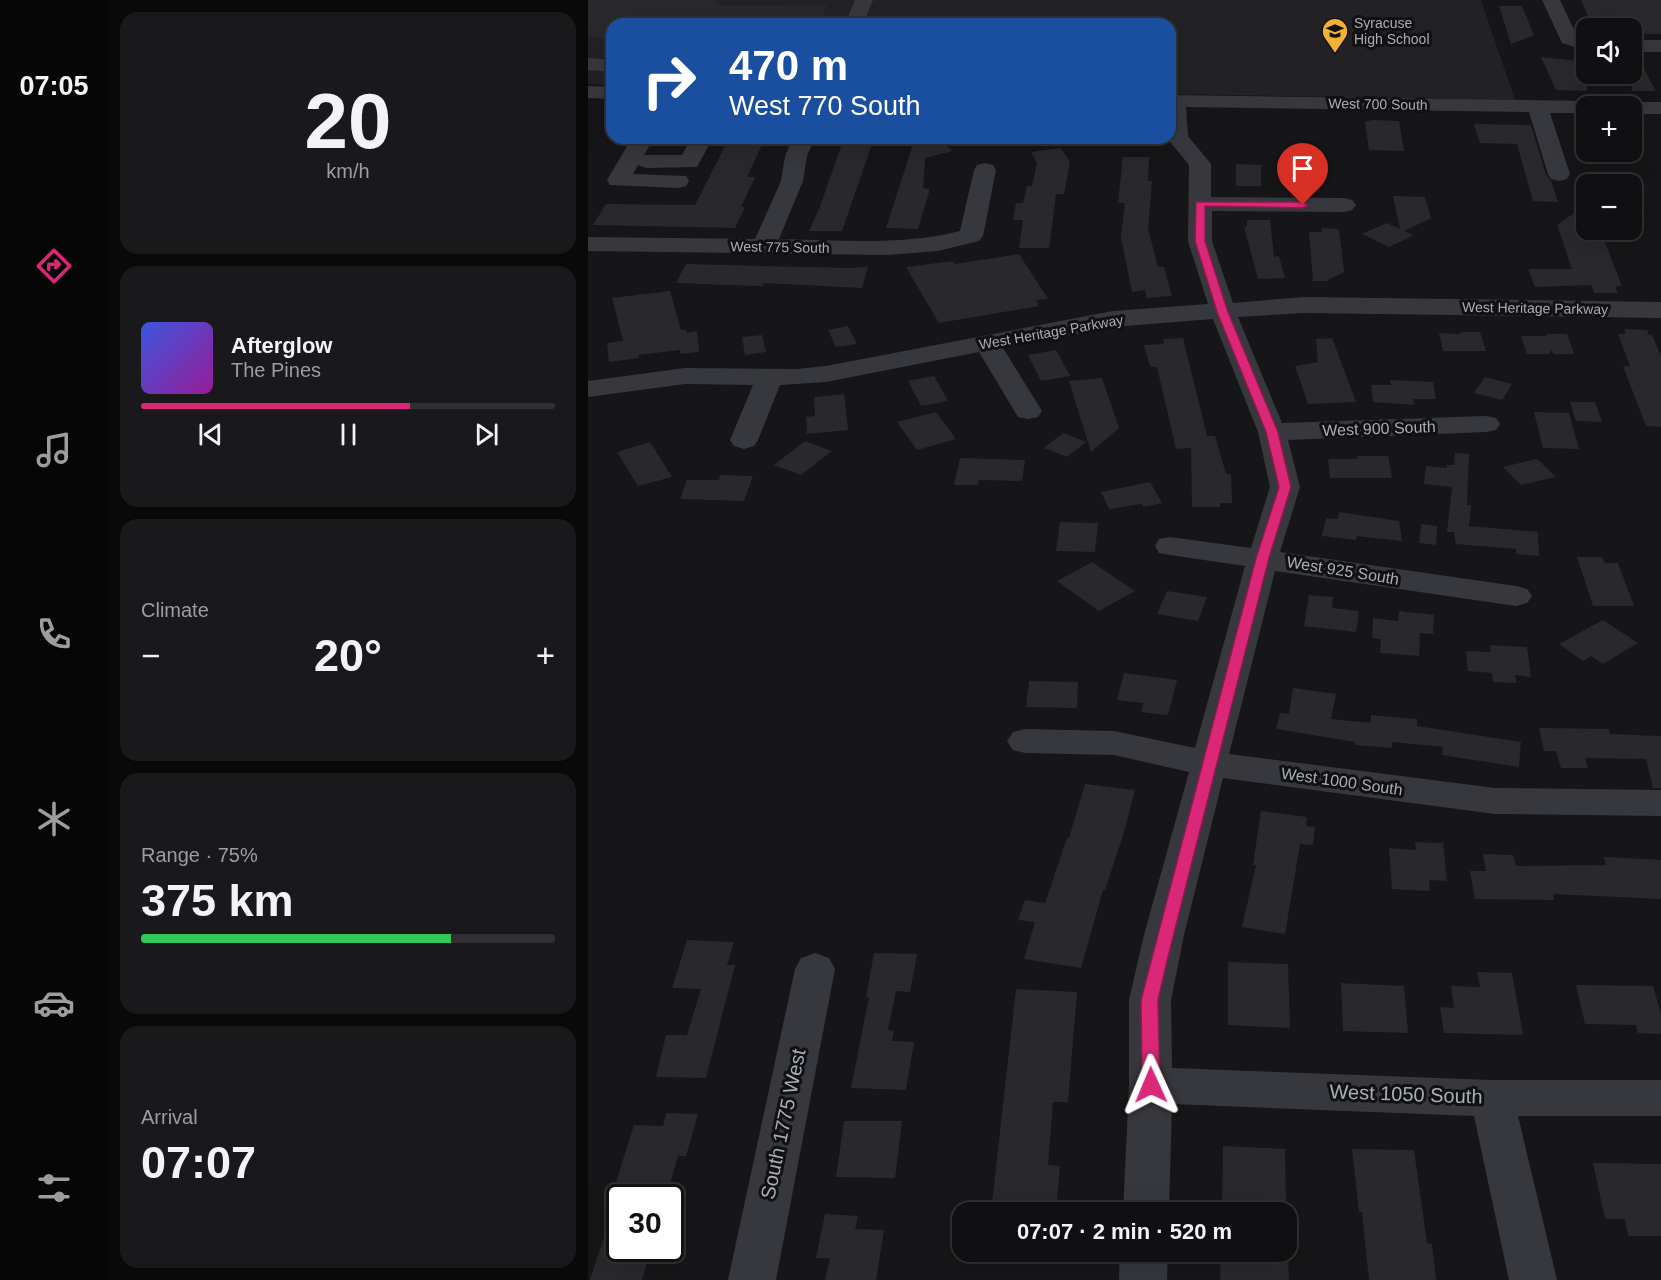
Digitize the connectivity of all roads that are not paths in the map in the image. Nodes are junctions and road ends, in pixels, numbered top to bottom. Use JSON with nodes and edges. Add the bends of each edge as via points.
{"nodes":[{"id":1,"x":864,"y":0,"type":"edge"},
{"id":2,"x":1551,"y":0,"type":"edge"},
{"id":3,"x":856,"y":18,"type":"edge"},
{"id":4,"x":1576,"y":41,"type":"edge"},
{"id":5,"x":1642,"y":46,"type":"edge"},
{"id":6,"x":1661,"y":46,"type":"edge"},
{"id":7,"x":588,"y":64,"type":"edge"},
{"id":8,"x":606,"y":66,"type":"edge"},
{"id":9,"x":1176,"y":101,"type":"edge"},
{"id":10,"x":1538,"y":106,"type":"junction"},
{"id":11,"x":1576,"y":107,"type":"edge"},
{"id":12,"x":1642,"y":108,"type":"edge"},
{"id":13,"x":1661,"y":108,"type":"edge"},
{"id":14,"x":1176,"y":128,"type":"edge"},
{"id":15,"x":640,"y":144,"type":"edge"},
{"id":16,"x":699,"y":144,"type":"edge"},
{"id":17,"x":801,"y":144,"type":"edge"},
{"id":18,"x":630,"y":161,"type":"junction"},
{"id":19,"x":985,"y":170,"type":"dead end"},
{"id":20,"x":1559,"y":174,"type":"dead end"},
{"id":21,"x":678,"y":181,"type":"dead end"},
{"id":22,"x":1200,"y":204,"type":"junction"},
{"id":23,"x":1344,"y":205,"type":"dead end"},
{"id":24,"x":588,"y":244,"type":"edge"},
{"id":25,"x":629,"y":244,"type":"junction"},
{"id":26,"x":764,"y":246,"type":"junction"},
{"id":27,"x":615,"y":270,"type":"dead end"},
{"id":28,"x":1661,"y":310,"type":"edge"},
{"id":29,"x":1223,"y":312,"type":"junction"},
{"id":30,"x":987,"y":343,"type":"junction"},
{"id":31,"x":770,"y":377,"type":"junction"},
{"id":32,"x":588,"y":389,"type":"edge"},
{"id":33,"x":1028,"y":411,"type":"dead end"},
{"id":34,"x":1486,"y":424,"type":"dead end"},
{"id":35,"x":1272,"y":432,"type":"junction"},
{"id":36,"x":744,"y":440,"type":"dead end"},
{"id":37,"x":1170,"y":546,"type":"dead end"},
{"id":38,"x":1263,"y":558,"type":"junction"},
{"id":39,"x":1516,"y":596,"type":"dead end"},
{"id":40,"x":1026,"y":741,"type":"dead end"},
{"id":41,"x":1210,"y":764,"type":"junction"},
{"id":42,"x":1661,"y":803,"type":"edge"},
{"id":43,"x":815,"y":969,"type":"dead end"},
{"id":44,"x":1151,"y":1085,"type":"junction"},
{"id":45,"x":1492,"y":1098,"type":"junction"},
{"id":46,"x":1661,"y":1098,"type":"edge"},
{"id":47,"x":1146,"y":1202,"type":"edge"},
{"id":48,"x":1144,"y":1262,"type":"edge"},
{"id":49,"x":752,"y":1280,"type":"edge"},
{"id":50,"x":1143,"y":1280,"type":"edge"},
{"id":51,"x":1533,"y":1280,"type":"edge"}],
"edges":[{"from":1,"to":3,"type":"street"},
{"from":2,"to":4,"type":"street","via":[[1566,35]]},
{"from":5,"to":6,"type":"street"},
{"from":7,"to":8,"type":"street"},
{"from":9,"to":10,"type":"street","name":"West 700 South"},
{"from":10,"to":11,"type":"street","name":"West 700 South"},
{"from":10,"to":20,"type":"street"},
{"from":12,"to":13,"type":"street"},
{"from":14,"to":22,"type":"street","via":[[1177,137],[1200,164]]},
{"from":15,"to":18,"type":"street"},
{"from":16,"to":18,"type":"street","via":[[689,162]]},
{"from":17,"to":26,"type":"street","via":[[792,181]]},
{"from":18,"to":21,"type":"street","via":[[618,180]]},
{"from":19,"to":26,"type":"street","name":"West 775 South","via":[[971,236],[888,249]]},
{"from":22,"to":23,"type":"street"},
{"from":22,"to":29,"type":"street","via":[[1200,241]]},
{"from":24,"to":25,"type":"street","name":"West 775 South"},
{"from":25,"to":26,"type":"street","name":"West 775 South"},
{"from":25,"to":27,"type":"street"},
{"from":28,"to":29,"type":"street","name":"West Heritage Parkway","via":[[1304,305]]},
{"from":29,"to":30,"type":"street","name":"West Heritage Parkway","via":[[1113,319]]},
{"from":29,"to":35,"type":"street"},
{"from":30,"to":31,"type":"street","name":"West Heritage Parkway","via":[[826,374]]},
{"from":30,"to":33,"type":"street"},
{"from":31,"to":32,"type":"street","name":"West Heritage Parkway","via":[[685,376]]},
{"from":31,"to":36,"type":"street"},
{"from":34,"to":35,"type":"street","name":"West 900 South"},
{"from":35,"to":38,"type":"street","via":[[1285,487]]},
{"from":37,"to":38,"type":"street","name":"West 925 South"},
{"from":38,"to":39,"type":"street","name":"West 925 South"},
{"from":38,"to":41,"type":"street"},
{"from":40,"to":41,"type":"street","name":"West 1000 South","via":[[1114,742]]},
{"from":41,"to":42,"type":"street","name":"West 1000 South","via":[[1495,801]]},
{"from":41,"to":44,"type":"street","via":[[1150,1000]]},
{"from":43,"to":49,"type":"street","name":"South 1775 West"},
{"from":44,"to":45,"type":"street","name":"West 1050 South"},
{"from":44,"to":47,"type":"street"},
{"from":45,"to":46,"type":"street","name":"West 1050 South"},
{"from":45,"to":51,"type":"street"},
{"from":48,"to":50,"type":"street"}]}
